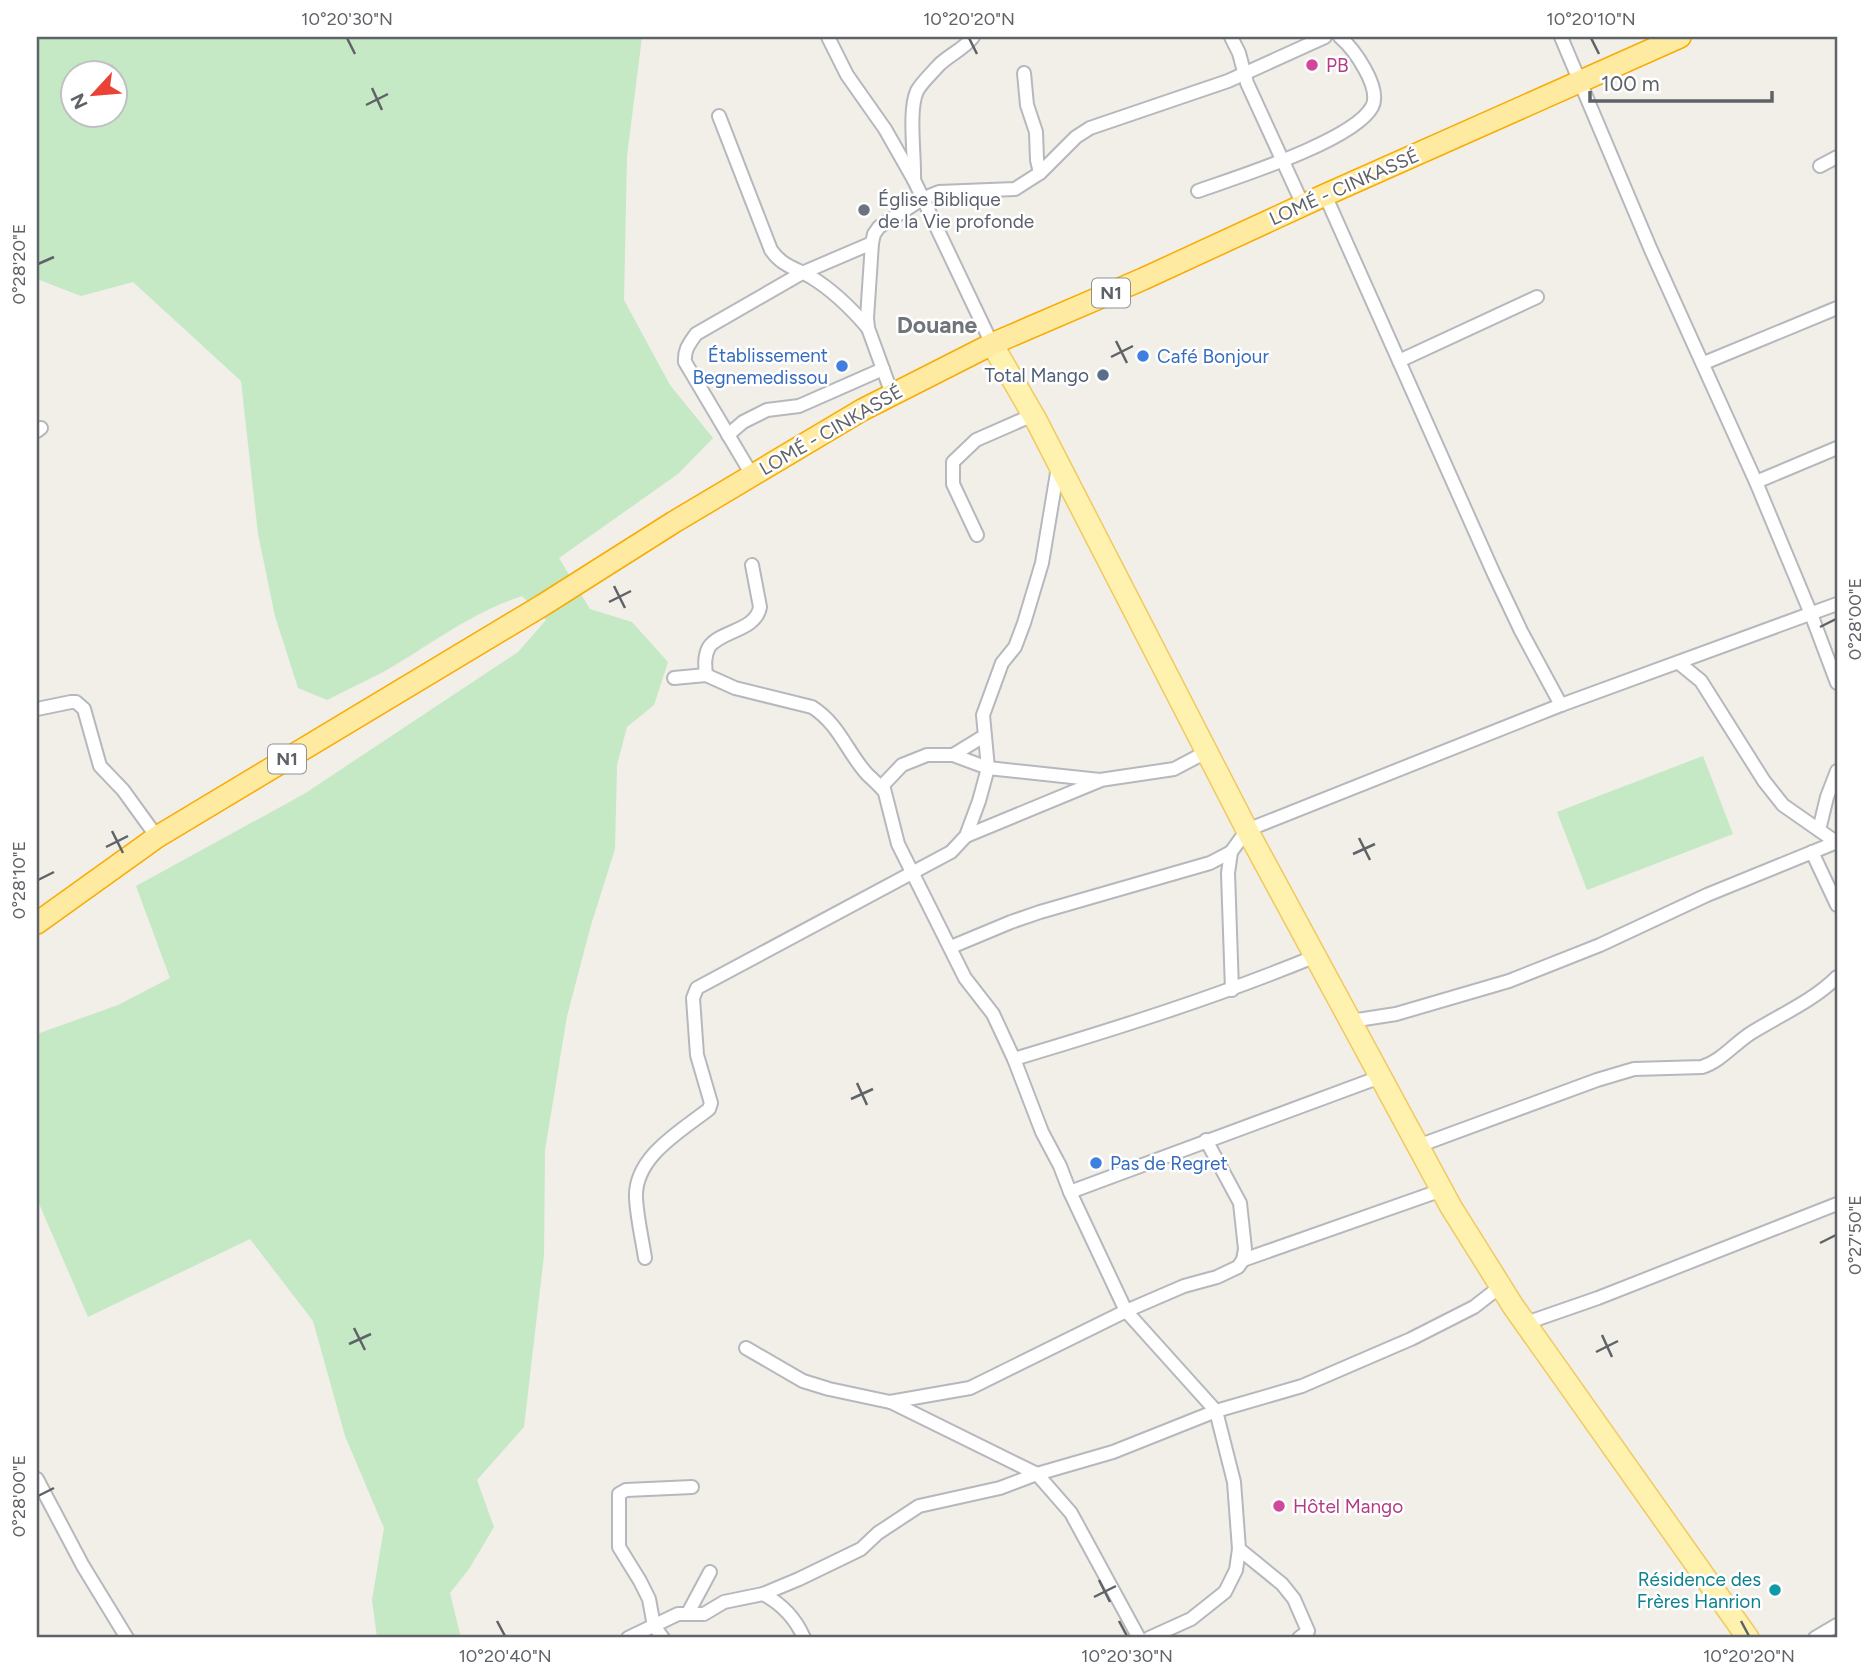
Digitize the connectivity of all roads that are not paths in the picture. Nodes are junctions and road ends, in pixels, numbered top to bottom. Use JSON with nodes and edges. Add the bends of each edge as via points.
{"nodes":[{"id":1,"x":828,"y":37,"type":"edge"},
{"id":2,"x":972,"y":37,"type":"edge"},
{"id":3,"x":1231,"y":37,"type":"edge"},
{"id":4,"x":1325,"y":37,"type":"edge"},
{"id":5,"x":1340,"y":37,"type":"edge"},
{"id":6,"x":1561,"y":37,"type":"edge"},
{"id":7,"x":1680,"y":37,"type":"edge"},
{"id":8,"x":1024,"y":73,"type":"dead end"},
{"id":9,"x":1245,"y":74,"type":"junction"},
{"id":10,"x":1580,"y":82,"type":"junction"},
{"id":11,"x":719,"y":116,"type":"dead end"},
{"id":12,"x":1837,"y":157,"type":"edge"},
{"id":13,"x":1283,"y":161,"type":"junction"},
{"id":14,"x":1820,"y":166,"type":"dead end"},
{"id":15,"x":1040,"y":173,"type":"junction"},
{"id":16,"x":914,"y":180,"type":"junction"},
{"id":17,"x":1198,"y":191,"type":"dead end"},
{"id":18,"x":1325,"y":195,"type":"junction"},
{"id":19,"x":922,"y":199,"type":"junction"},
{"id":20,"x":1303,"y":205,"type":"junction"},
{"id":21,"x":872,"y":243,"type":"junction"},
{"id":22,"x":802,"y":273,"type":"junction"},
{"id":23,"x":1537,"y":298,"type":"dead end"},
{"id":24,"x":1837,"y":308,"type":"edge"},
{"id":25,"x":868,"y":328,"type":"junction"},
{"id":26,"x":992,"y":344,"type":"junction"},
{"id":27,"x":1399,"y":361,"type":"junction"},
{"id":28,"x":1704,"y":363,"type":"junction"},
{"id":29,"x":883,"y":369,"type":"junction"},
{"id":30,"x":892,"y":394,"type":"junction"},
{"id":31,"x":1033,"y":415,"type":"junction"},
{"id":32,"x":728,"y":435,"type":"junction"},
{"id":33,"x":1837,"y":448,"type":"edge"},
{"id":34,"x":1059,"y":463,"type":"junction"},
{"id":35,"x":752,"y":475,"type":"junction"},
{"id":36,"x":1756,"y":482,"type":"junction"},
{"id":37,"x":977,"y":535,"type":"dead end"},
{"id":38,"x":752,"y":565,"type":"dead end"},
{"id":39,"x":1837,"y":604,"type":"edge"},
{"id":40,"x":1811,"y":614,"type":"junction"},
{"id":41,"x":1679,"y":663,"type":"junction"},
{"id":42,"x":706,"y":675,"type":"junction"},
{"id":43,"x":674,"y":678,"type":"dead end"},
{"id":44,"x":1837,"y":683,"type":"edge"},
{"id":45,"x":1561,"y":705,"type":"junction"},
{"id":46,"x":37,"y":709,"type":"edge"},
{"id":47,"x":984,"y":736,"type":"junction"},
{"id":48,"x":1208,"y":751,"type":"junction"},
{"id":49,"x":953,"y":755,"type":"junction"},
{"id":50,"x":988,"y":768,"type":"junction"},
{"id":51,"x":1837,"y":771,"type":"edge"},
{"id":52,"x":1100,"y":780,"type":"junction"},
{"id":53,"x":883,"y":790,"type":"junction"},
{"id":54,"x":1247,"y":830,"type":"junction"},
{"id":55,"x":1819,"y":830,"type":"junction"},
{"id":56,"x":966,"y":836,"type":"junction"},
{"id":57,"x":157,"y":837,"type":"junction"},
{"id":58,"x":1837,"y":842,"type":"edge"},
{"id":59,"x":1231,"y":852,"type":"junction"},
{"id":60,"x":1812,"y":852,"type":"junction"},
{"id":61,"x":911,"y":873,"type":"junction"},
{"id":62,"x":1837,"y":905,"type":"edge"},
{"id":63,"x":39,"y":919,"type":"edge"},
{"id":64,"x":951,"y":947,"type":"junction"},
{"id":65,"x":1316,"y":956,"type":"junction"},
{"id":66,"x":1837,"y":977,"type":"edge"},
{"id":67,"x":1232,"y":990,"type":"junction"},
{"id":68,"x":1351,"y":1021,"type":"junction"},
{"id":69,"x":1014,"y":1059,"type":"junction"},
{"id":70,"x":1380,"y":1077,"type":"junction"},
{"id":71,"x":1206,"y":1140,"type":"junction"},
{"id":72,"x":1418,"y":1146,"type":"junction"},
{"id":73,"x":1442,"y":1190,"type":"junction"},
{"id":74,"x":1070,"y":1192,"type":"junction"},
{"id":75,"x":1837,"y":1204,"type":"edge"},
{"id":76,"x":645,"y":1258,"type":"dead end"},
{"id":77,"x":1243,"y":1260,"type":"junction"},
{"id":78,"x":1501,"y":1286,"type":"junction"},
{"id":79,"x":1126,"y":1311,"type":"junction"},
{"id":80,"x":1525,"y":1323,"type":"junction"},
{"id":81,"x":746,"y":1348,"type":"dead end"},
{"id":82,"x":890,"y":1402,"type":"junction"},
{"id":83,"x":1216,"y":1411,"type":"junction"},
{"id":84,"x":1037,"y":1474,"type":"junction"},
{"id":85,"x":37,"y":1479,"type":"edge"},
{"id":86,"x":692,"y":1487,"type":"dead end"},
{"id":87,"x":1239,"y":1549,"type":"junction"},
{"id":88,"x":710,"y":1572,"type":"dead end"},
{"id":89,"x":763,"y":1594,"type":"junction"},
{"id":90,"x":688,"y":1613,"type":"junction"},
{"id":91,"x":120,"y":1624,"type":"junction"},
{"id":92,"x":1837,"y":1625,"type":"edge"},
{"id":93,"x":654,"y":1626,"type":"junction"},
{"id":94,"x":113,"y":1638,"type":"edge"},
{"id":95,"x":127,"y":1638,"type":"edge"},
{"id":96,"x":628,"y":1638,"type":"edge"},
{"id":97,"x":663,"y":1638,"type":"edge"},
{"id":98,"x":804,"y":1638,"type":"edge"},
{"id":99,"x":1139,"y":1638,"type":"edge"},
{"id":100,"x":1149,"y":1638,"type":"edge"},
{"id":101,"x":1299,"y":1638,"type":"edge"},
{"id":102,"x":1748,"y":1638,"type":"edge"},
{"id":103,"x":1815,"y":1638,"type":"edge"}],
"edges":[{"from":1,"to":16,"type":"street"},
{"from":2,"to":16,"type":"street","via":[[918,89],[912,118]]},
{"from":3,"to":9,"type":"street"},
{"from":4,"to":9,"type":"street"},
{"from":5,"to":13,"type":"street","via":[[1362,64],[1373,90],[1373,104],[1362,121]]},
{"from":6,"to":10,"type":"street"},
{"from":7,"to":10,"type":"highway","name":"LOMÉ - CINKASSÉ","number":"N1"},
{"from":8,"to":15,"type":"street"},
{"from":9,"to":13,"type":"street"},
{"from":9,"to":15,"type":"street","via":[[1090,128]]},
{"from":10,"to":18,"type":"highway","name":"LOMÉ - CINKASSÉ","number":"N1"},
{"from":10,"to":28,"type":"street"},
{"from":11,"to":22,"type":"street","via":[[771,250],[779,261]]},
{"from":12,"to":14,"type":"street"},
{"from":13,"to":17,"type":"street"},
{"from":13,"to":20,"type":"street"},
{"from":15,"to":19,"type":"street","via":[[1015,189],[939,192]]},
{"from":16,"to":19,"type":"street"},
{"from":18,"to":20,"type":"highway","name":"LOMÉ - CINKASSÉ","number":"N1"},
{"from":18,"to":27,"type":"street"},
{"from":19,"to":21,"type":"street","via":[[880,227]]},
{"from":19,"to":26,"type":"street"},
{"from":20,"to":26,"type":"highway","name":"LOMÉ - CINKASSÉ","number":"N1"},
{"from":21,"to":22,"type":"street"},
{"from":21,"to":25,"type":"street"},
{"from":22,"to":25,"type":"street","via":[[847,303]]},
{"from":22,"to":32,"type":"street","via":[[696,334],[684,354]]},
{"from":23,"to":27,"type":"street"},
{"from":24,"to":28,"type":"street"},
{"from":25,"to":29,"type":"street"},
{"from":26,"to":30,"type":"highway","name":"LOMÉ - CINKASSÉ","number":"N1"},
{"from":26,"to":31,"type":"main road"},
{"from":27,"to":45,"type":"street","via":[[1521,631]]},
{"from":28,"to":36,"type":"street"},
{"from":29,"to":30,"type":"street"},
{"from":29,"to":32,"type":"street","via":[[799,406],[767,410]]},
{"from":30,"to":35,"type":"highway","name":"LOMÉ - CINKASSÉ","number":"N1"},
{"from":31,"to":34,"type":"main road"},
{"from":31,"to":37,"type":"street","via":[[976,440],[953,462],[953,484]]},
{"from":32,"to":35,"type":"street"},
{"from":33,"to":36,"type":"street"},
{"from":34,"to":47,"type":"street","via":[[1042,563],[1021,633],[1002,663],[984,715]]},
{"from":34,"to":48,"type":"main road"},
{"from":35,"to":57,"type":"highway","name":"LOMÉ - CINKASSÉ","number":"N1"},
{"from":36,"to":40,"type":"street"},
{"from":38,"to":42,"type":"street","via":[[759,614],[710,646]]},
{"from":39,"to":40,"type":"street"},
{"from":40,"to":41,"type":"street"},
{"from":40,"to":44,"type":"street"},
{"from":41,"to":45,"type":"street"},
{"from":41,"to":55,"type":"street","via":[[1700,681],[1783,805]]},
{"from":42,"to":43,"type":"street"},
{"from":42,"to":53,"type":"street","via":[[822,713]]},
{"from":45,"to":54,"type":"street"},
{"from":46,"to":57,"type":"street","via":[[71,702],[84,709],[100,766]]},
{"from":47,"to":49,"type":"street"},
{"from":47,"to":50,"type":"street"},
{"from":48,"to":52,"type":"street","via":[[1174,768]]},
{"from":48,"to":54,"type":"main road"},
{"from":49,"to":50,"type":"street"},
{"from":49,"to":53,"type":"street","via":[[927,755],[902,765],[886,780]]},
{"from":50,"to":52,"type":"street"},
{"from":50,"to":56,"type":"street"},
{"from":51,"to":55,"type":"street"},
{"from":52,"to":56,"type":"street"},
{"from":53,"to":61,"type":"street"},
{"from":54,"to":59,"type":"street"},
{"from":54,"to":65,"type":"main road"},
{"from":55,"to":58,"type":"street"},
{"from":56,"to":61,"type":"street","via":[[951,852]]},
{"from":57,"to":63,"type":"highway","name":"LOMÉ - CINKASSÉ","number":"N1"},
{"from":58,"to":60,"type":"street"},
{"from":59,"to":64,"type":"street","via":[[1210,863],[1010,922]]},
{"from":59,"to":67,"type":"street"},
{"from":60,"to":62,"type":"street"},
{"from":60,"to":68,"type":"street","via":[[1509,981],[1396,1014]]},
{"from":61,"to":64,"type":"street"},
{"from":61,"to":76,"type":"street","via":[[697,988],[693,998],[697,1055],[711,1103],[641,1170],[636,1196]]},
{"from":64,"to":69,"type":"street","via":[[965,978],[993,1014]]},
{"from":65,"to":67,"type":"street"},
{"from":65,"to":68,"type":"main road"},
{"from":66,"to":72,"type":"street","via":[[1711,1064],[1634,1069]]},
{"from":67,"to":69,"type":"street"},
{"from":68,"to":70,"type":"main road"},
{"from":69,"to":74,"type":"street"},
{"from":70,"to":71,"type":"street"},
{"from":70,"to":72,"type":"main road"},
{"from":71,"to":74,"type":"street"},
{"from":71,"to":77,"type":"street","via":[[1240,1203]]},
{"from":72,"to":73,"type":"main road"},
{"from":73,"to":77,"type":"street"},
{"from":73,"to":78,"type":"main road"},
{"from":74,"to":79,"type":"street"},
{"from":75,"to":80,"type":"street"},
{"from":77,"to":79,"type":"street","via":[[1217,1277]]},
{"from":78,"to":80,"type":"main road"},
{"from":78,"to":83,"type":"street","via":[[1474,1307],[1410,1339],[1302,1386]]},
{"from":79,"to":82,"type":"street","via":[[971,1388]]},
{"from":79,"to":83,"type":"street"},
{"from":80,"to":102,"type":"main road"},
{"from":81,"to":82,"type":"street","via":[[803,1381]]},
{"from":82,"to":84,"type":"street"},
{"from":83,"to":84,"type":"street","via":[[1114,1452]]},
{"from":83,"to":87,"type":"street","via":[[1234,1482]]},
{"from":84,"to":89,"type":"street","via":[[1000,1488],[919,1506],[861,1549]]},
{"from":84,"to":99,"type":"street","via":[[1071,1513]]},
{"from":85,"to":91,"type":"street"},
{"from":86,"to":93,"type":"street","via":[[619,1494],[619,1548],[645,1590]]},
{"from":87,"to":100,"type":"street","via":[[1225,1592],[1191,1619]]},
{"from":87,"to":101,"type":"street","via":[[1282,1584],[1294,1600],[1308,1631]]},
{"from":88,"to":90,"type":"street"},
{"from":89,"to":90,"type":"street","via":[[724,1602],[704,1614]]},
{"from":89,"to":98,"type":"street","via":[[777,1600]]},
{"from":90,"to":93,"type":"street"},
{"from":91,"to":94,"type":"street"},
{"from":91,"to":95,"type":"street"},
{"from":92,"to":103,"type":"street"},
{"from":93,"to":96,"type":"street"},
{"from":93,"to":97,"type":"street"}]}
